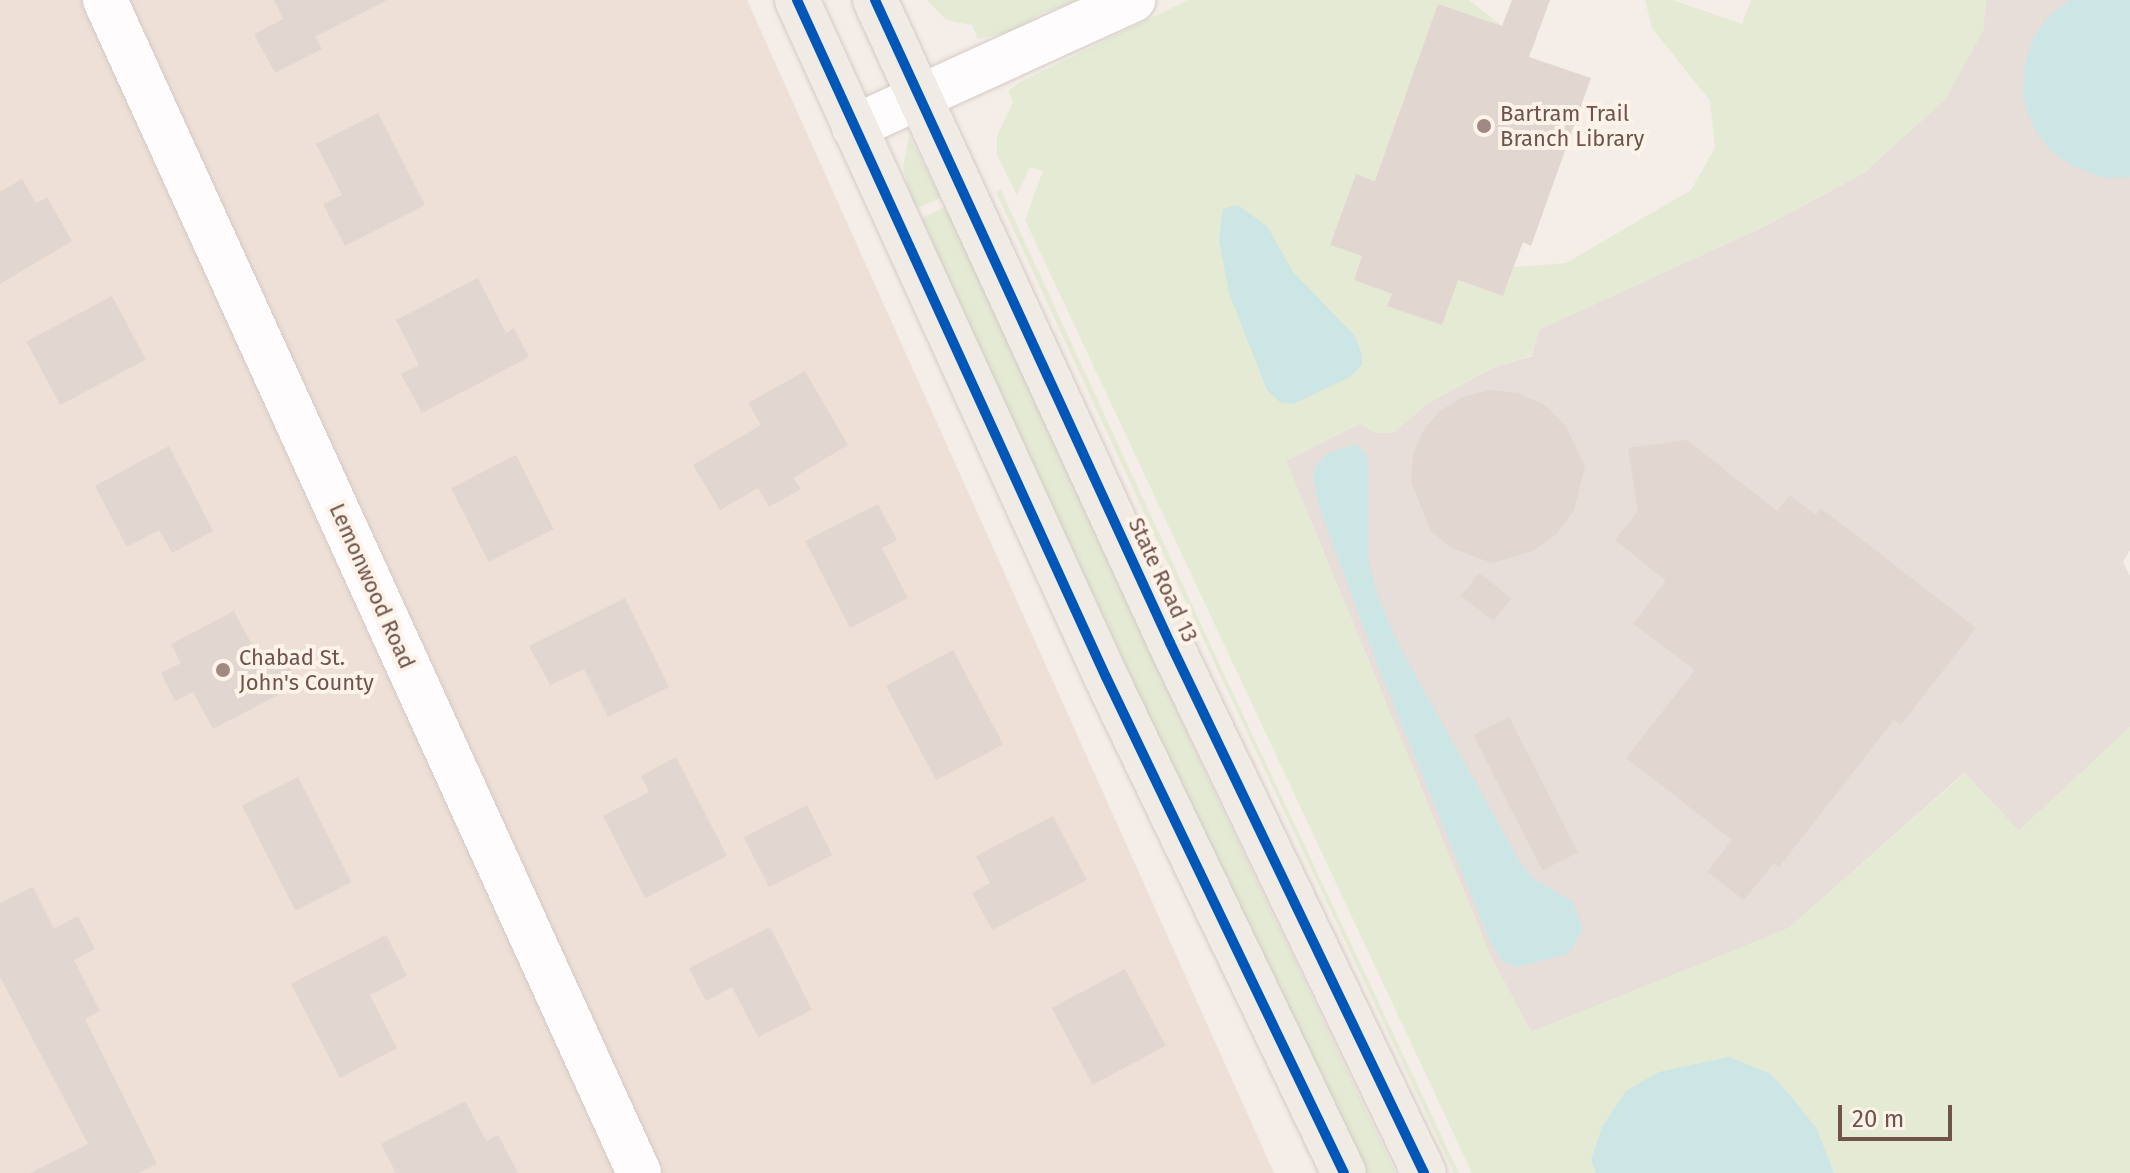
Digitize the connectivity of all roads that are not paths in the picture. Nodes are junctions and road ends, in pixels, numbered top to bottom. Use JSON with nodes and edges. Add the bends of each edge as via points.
{"nodes":[{"id":1,"x":105,"y":0,"type":"edge"},
{"id":2,"x":797,"y":0,"type":"edge"},
{"id":3,"x":875,"y":0,"type":"edge"},
{"id":4,"x":1133,"y":0,"type":"edge"},
{"id":5,"x":920,"y":99,"type":"junction"},
{"id":6,"x":854,"y":127,"type":"junction"},
{"id":7,"x":639,"y":1173,"type":"edge"},
{"id":8,"x":1344,"y":1173,"type":"edge"},
{"id":9,"x":1424,"y":1173,"type":"edge"}],
"edges":[{"from":1,"to":7,"type":"street","name":"Lemonwood Road"},
{"from":2,"to":6,"type":"main road"},
{"from":3,"to":5,"type":"main road","name":"State Road 13"},
{"from":4,"to":5,"type":"street"},
{"from":5,"to":6,"type":"street"},
{"from":5,"to":9,"type":"main road","name":"State Road 13","via":[[1170,643]]},
{"from":6,"to":8,"type":"main road","via":[[1106,677]]}]}
